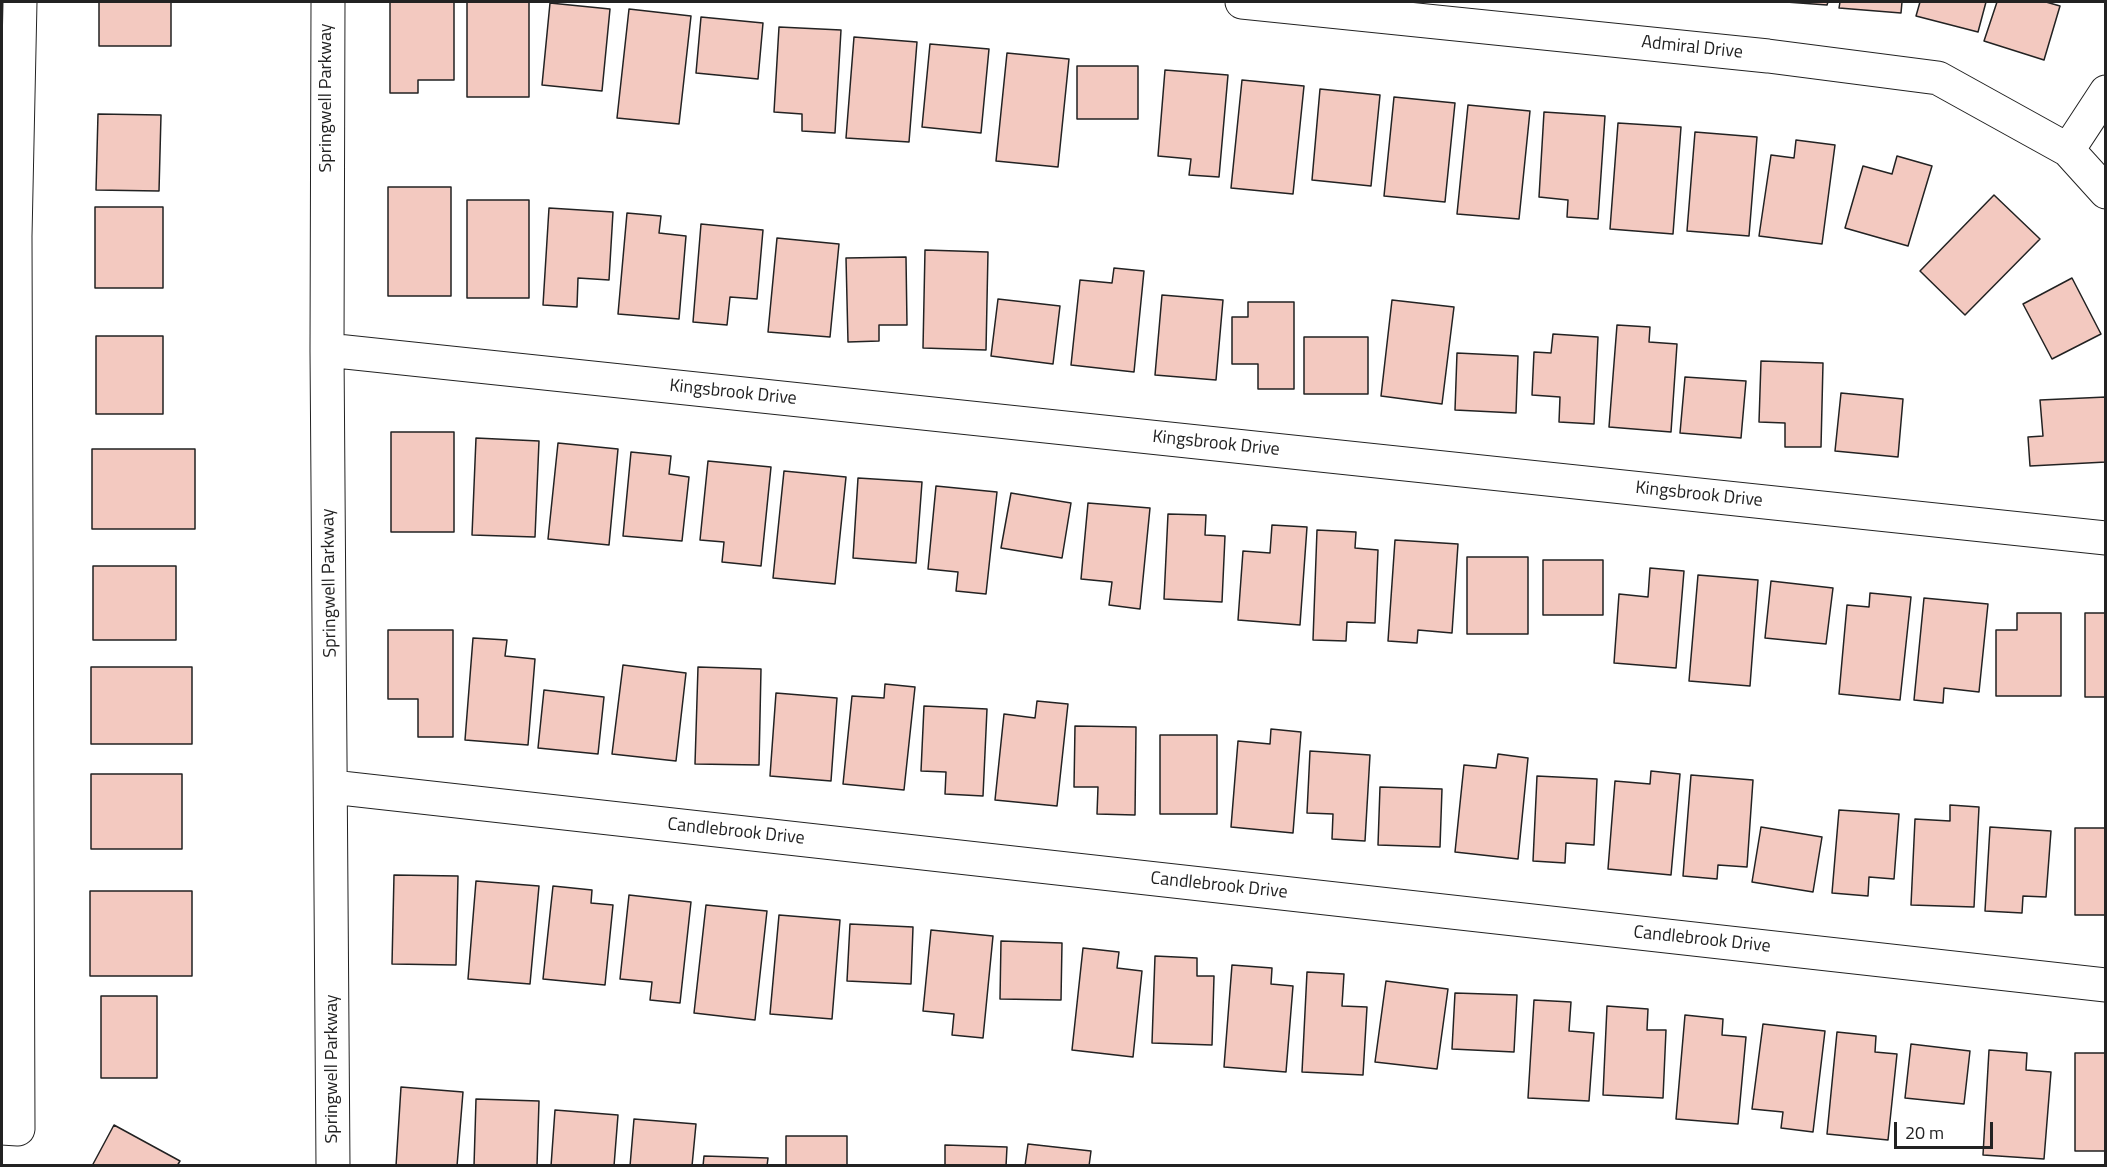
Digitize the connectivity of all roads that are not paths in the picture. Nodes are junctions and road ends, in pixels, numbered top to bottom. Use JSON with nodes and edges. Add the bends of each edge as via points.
{"nodes":[{"id":1,"x":20,"y":2,"type":"edge"},
{"id":2,"x":328,"y":2,"type":"edge"},
{"id":3,"x":1242,"y":2,"type":"edge"},
{"id":4,"x":2106,"y":92,"type":"edge"},
{"id":5,"x":2068,"y":150,"type":"junction"},
{"id":6,"x":2106,"y":192,"type":"edge"},
{"id":7,"x":8,"y":236,"type":"edge"},
{"id":8,"x":327,"y":350,"type":"junction"},
{"id":9,"x":2106,"y":538,"type":"edge"},
{"id":10,"x":8,"y":689,"type":"edge"},
{"id":11,"x":332,"y":787,"type":"junction"},
{"id":12,"x":2106,"y":985,"type":"edge"},
{"id":13,"x":10,"y":1129,"type":"edge"},
{"id":14,"x":333,"y":1166,"type":"edge"}],
"edges":[{"from":1,"to":7,"type":"street"},
{"from":2,"to":8,"type":"street","name":"Springwell Parkway"},
{"from":3,"to":5,"type":"street","name":"Admiral Drive","via":[[1768,56],[1938,78]]},
{"from":4,"to":5,"type":"street"},
{"from":5,"to":6,"type":"street","name":"Admiral Drive"},
{"from":7,"to":10,"type":"street"},
{"from":8,"to":9,"type":"street","name":"Kingsbrook Drive"},
{"from":8,"to":11,"type":"street","name":"Springwell Parkway"},
{"from":10,"to":13,"type":"street"},
{"from":11,"to":12,"type":"street","name":"Candlebrook Drive"},
{"from":11,"to":14,"type":"street","name":"Springwell Parkway"}]}
